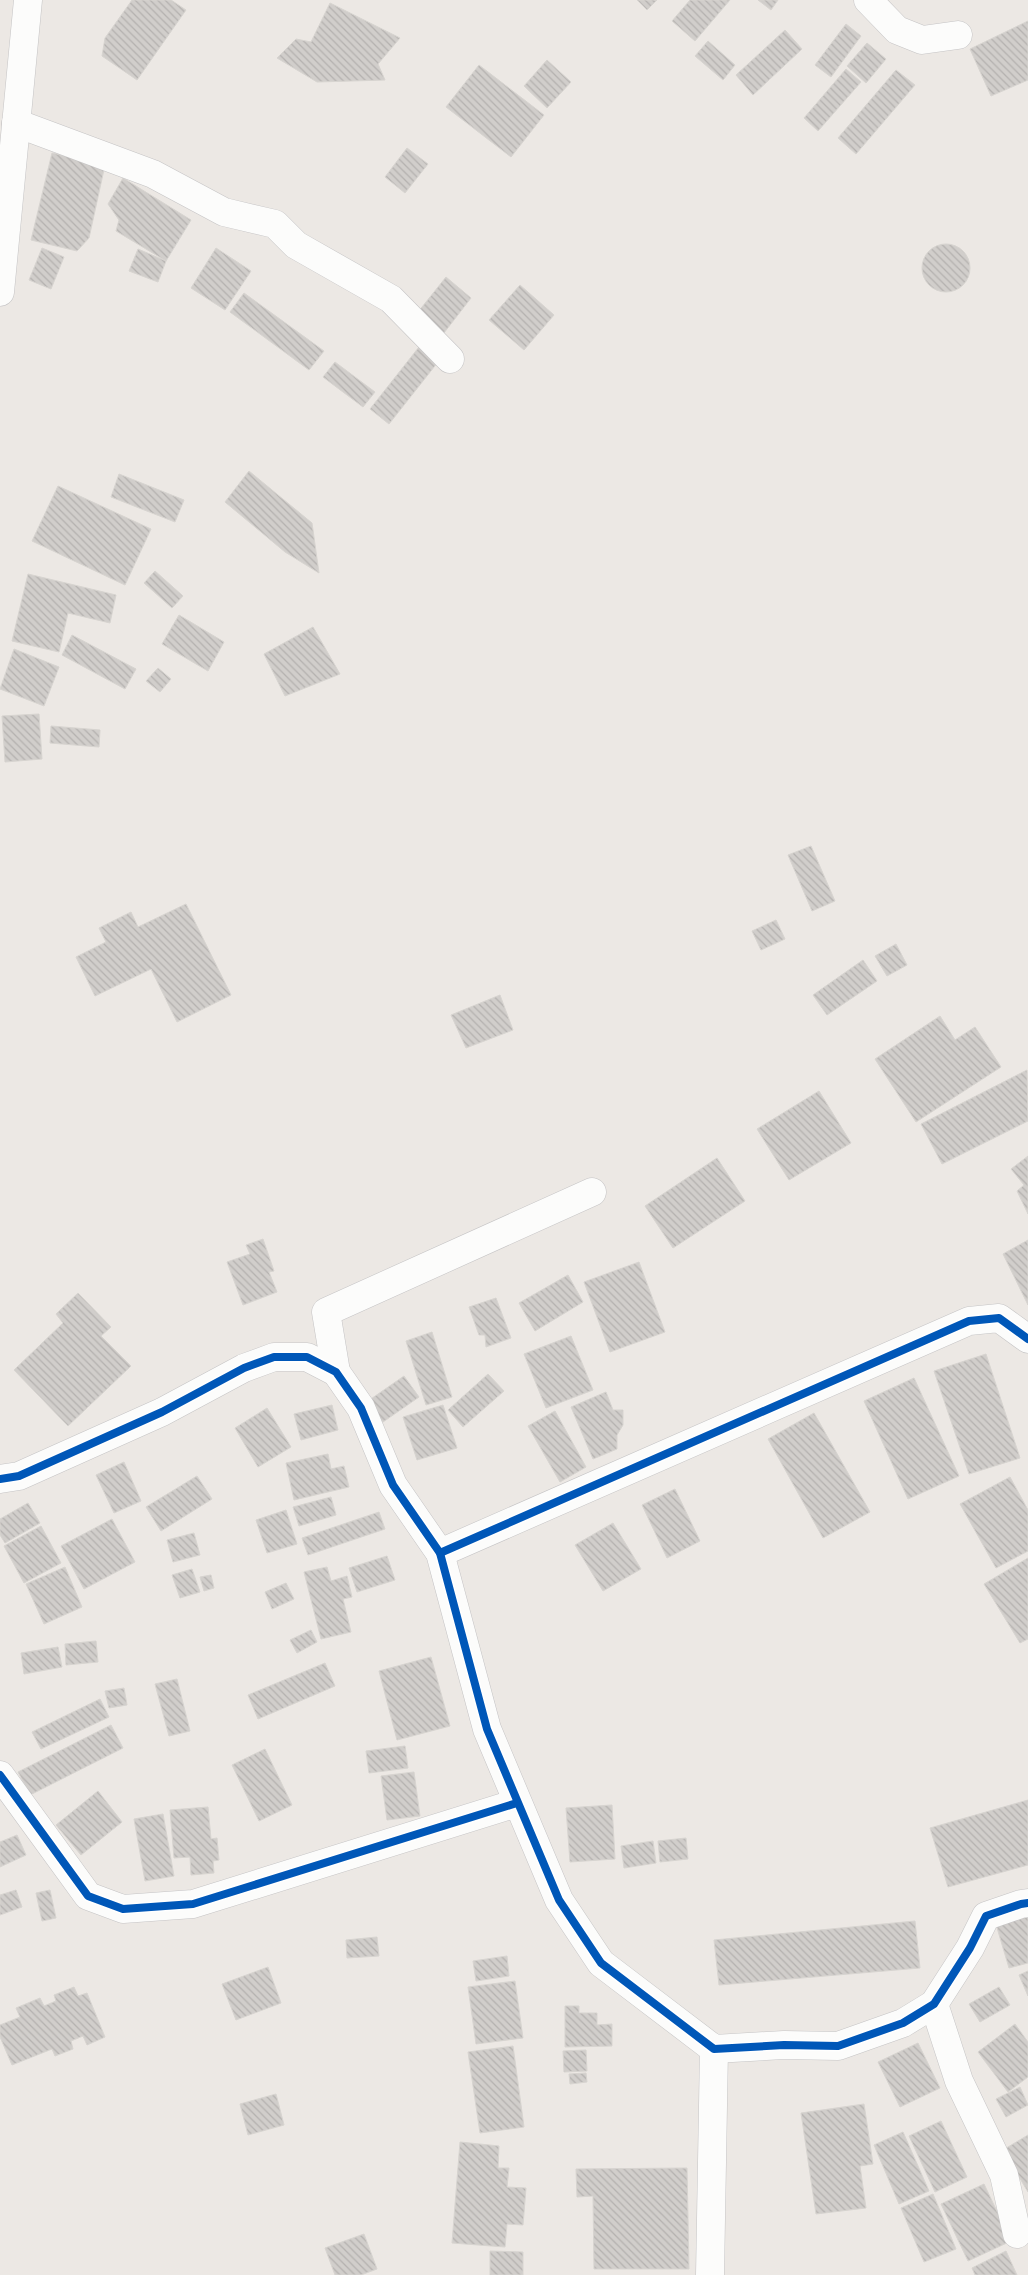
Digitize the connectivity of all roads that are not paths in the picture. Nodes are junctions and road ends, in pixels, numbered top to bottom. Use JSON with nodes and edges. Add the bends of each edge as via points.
{"nodes":[{"id":1,"x":28,"y":0,"type":"edge"},
{"id":2,"x":868,"y":0,"type":"edge"},
{"id":3,"x":958,"y":35,"type":"dead end"},
{"id":4,"x":16,"y":123,"type":"junction"},
{"id":5,"x":0,"y":292,"type":"edge"},
{"id":6,"x":450,"y":359,"type":"dead end"},
{"id":7,"x":592,"y":1192,"type":"dead end"},
{"id":8,"x":1028,"y":1340,"type":"edge"},
{"id":9,"x":336,"y":1372,"type":"junction"},
{"id":10,"x":0,"y":1479,"type":"edge"},
{"id":11,"x":440,"y":1553,"type":"junction"},
{"id":12,"x":0,"y":1775,"type":"edge"},
{"id":13,"x":517,"y":1803,"type":"junction"},
{"id":14,"x":1028,"y":1903,"type":"edge"},
{"id":15,"x":934,"y":2004,"type":"junction"},
{"id":16,"x":714,"y":2049,"type":"junction"},
{"id":17,"x":1017,"y":2234,"type":"dead end"},
{"id":18,"x":710,"y":2275,"type":"edge"}],
"edges":[{"from":1,"to":4,"type":"street"},
{"from":2,"to":3,"type":"street","via":[[897,30],[922,40]]},
{"from":4,"to":5,"type":"street"},
{"from":4,"to":6,"type":"street","via":[[154,174],[224,212],[275,224],[296,246],[391,299]]},
{"from":7,"to":9,"type":"street","via":[[326,1312]]},
{"from":8,"to":11,"type":"street","via":[[999,1318],[969,1321]]},
{"from":9,"to":10,"type":"street","via":[[307,1357],[274,1356],[144,1420],[18,1476]]},
{"from":9,"to":11,"type":"street","via":[[360,1408],[393,1485]]},
{"from":11,"to":13,"type":"street","via":[[487,1729]]},
{"from":12,"to":13,"type":"street","via":[[88,1896],[124,1909],[193,1904]]},
{"from":13,"to":16,"type":"street","via":[[559,1900],[601,1963]]},
{"from":14,"to":15,"type":"street","via":[[986,1916],[970,1948]]},
{"from":15,"to":16,"type":"street","via":[[903,2023],[838,2046]]},
{"from":15,"to":17,"type":"street","via":[[960,2081],[1004,2175]]},
{"from":16,"to":18,"type":"street"}]}
